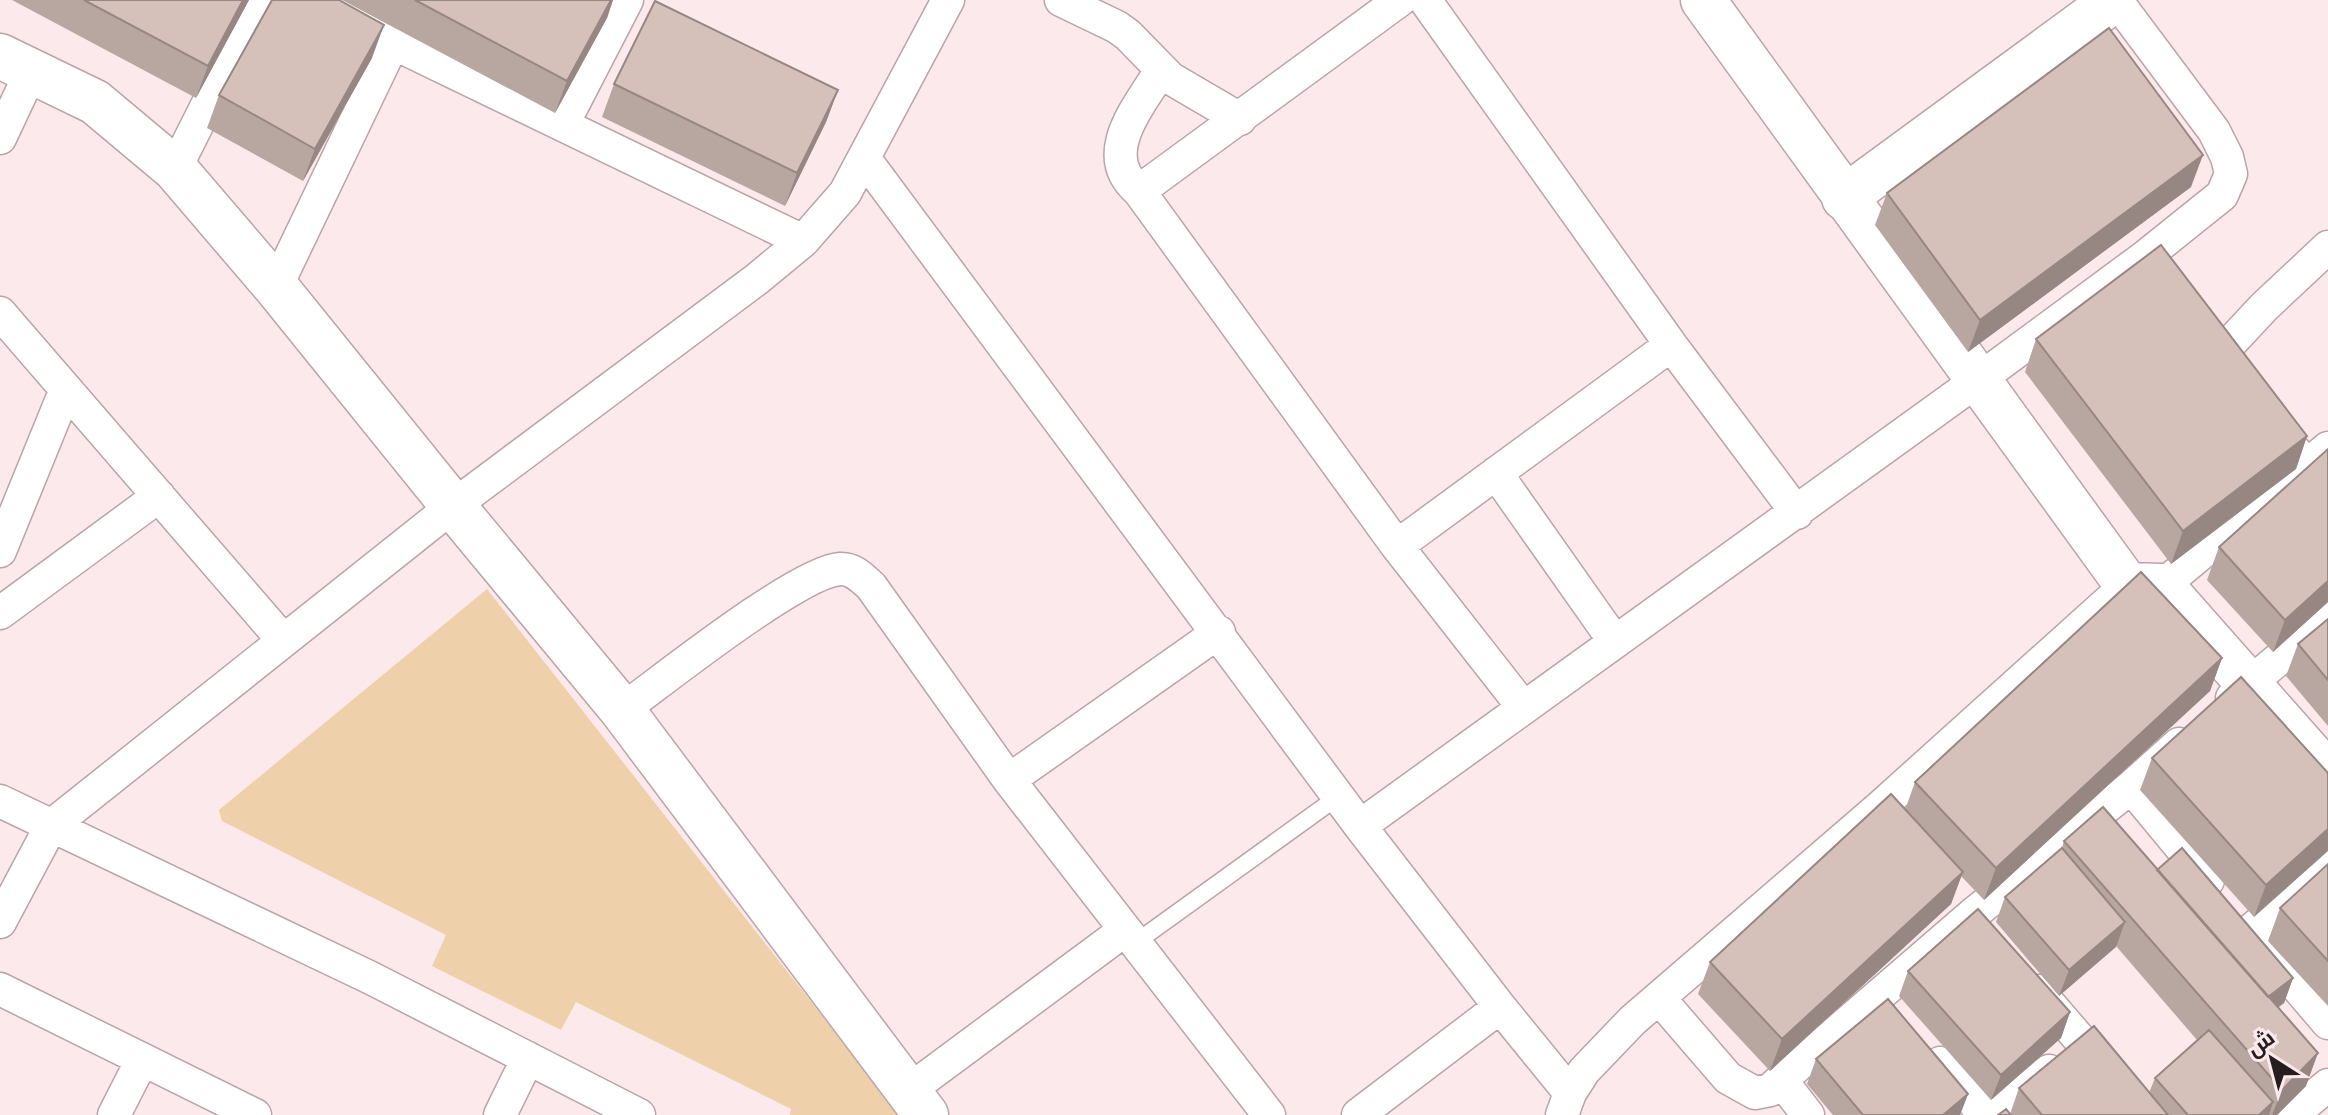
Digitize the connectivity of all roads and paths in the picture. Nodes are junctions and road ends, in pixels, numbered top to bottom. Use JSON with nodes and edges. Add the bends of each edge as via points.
{"nodes":[{"id":1,"x":260,"y":0,"type":"edge"},
{"id":2,"x":318,"y":0,"type":"edge"},
{"id":3,"x":627,"y":0,"type":"edge"},
{"id":4,"x":948,"y":0,"type":"edge"},
{"id":5,"x":1061,"y":0,"type":"edge"},
{"id":6,"x":1400,"y":0,"type":"edge"},
{"id":7,"x":1425,"y":0,"type":"edge"},
{"id":8,"x":1703,"y":0,"type":"edge"},
{"id":9,"x":2115,"y":0,"type":"edge"},
{"id":10,"x":1123,"y":13,"type":"edge"},
{"id":11,"x":393,"y":43,"type":"junction"},
{"id":12,"x":15,"y":64,"type":"edge"},
{"id":13,"x":1161,"y":70,"type":"junction"},
{"id":14,"x":1240,"y":119,"type":"junction"},
{"id":15,"x":563,"y":124,"type":"junction"},
{"id":16,"x":0,"y":138,"type":"edge"},
{"id":17,"x":864,"y":158,"type":"junction"},
{"id":18,"x":175,"y":169,"type":"junction"},
{"id":19,"x":1139,"y":191,"type":"junction"},
{"id":20,"x":1844,"y":198,"type":"junction"},
{"id":21,"x":803,"y":241,"type":"junction"},
{"id":22,"x":2328,"y":247,"type":"edge"},
{"id":23,"x":276,"y":287,"type":"junction"},
{"id":24,"x":0,"y":313,"type":"edge"},
{"id":25,"x":1671,"y":345,"type":"junction"},
{"id":26,"x":1978,"y":380,"type":"junction"},
{"id":27,"x":66,"y":389,"type":"junction"},
{"id":28,"x":2317,"y":458,"type":"edge"},
{"id":29,"x":1496,"y":473,"type":"junction"},
{"id":30,"x":159,"y":496,"type":"junction"},
{"id":31,"x":453,"y":506,"type":"junction"},
{"id":32,"x":1797,"y":513,"type":"junction"},
{"id":33,"x":1397,"y":546,"type":"junction"},
{"id":34,"x":0,"y":551,"type":"edge"},
{"id":35,"x":2145,"y":585,"type":"junction"},
{"id":36,"x":0,"y":613,"type":"edge"},
{"id":37,"x":2328,"y":618,"type":"edge"},
{"id":38,"x":1219,"y":632,"type":"junction"},
{"id":39,"x":283,"y":640,"type":"junction"},
{"id":40,"x":1615,"y":642,"type":"junction"},
{"id":41,"x":2248,"y":683,"type":"junction"},
{"id":42,"x":1523,"y":707,"type":"junction"},
{"id":43,"x":622,"y":710,"type":"junction"},
{"id":44,"x":2328,"y":774,"type":"edge"},
{"id":45,"x":1009,"y":780,"type":"junction"},
{"id":46,"x":2131,"y":787,"type":"junction"},
{"id":47,"x":1339,"y":796,"type":"junction"},
{"id":48,"x":0,"y":801,"type":"edge"},
{"id":49,"x":51,"y":826,"type":"junction"},
{"id":50,"x":1360,"y":826,"type":"junction"},
{"id":51,"x":2328,"y":866,"type":"edge"},
{"id":52,"x":0,"y":922,"type":"edge"},
{"id":53,"x":2250,"y":931,"type":"junction"},
{"id":54,"x":1130,"y":936,"type":"junction"},
{"id":55,"x":2022,"y":973,"type":"edge"},
{"id":56,"x":0,"y":989,"type":"edge"},
{"id":57,"x":1659,"y":998,"type":"junction"},
{"id":58,"x":1500,"y":1007,"type":"junction"},
{"id":59,"x":1899,"y":1016,"type":"junction"},
{"id":60,"x":2328,"y":1023,"type":"edge"},
{"id":61,"x":2082,"y":1043,"type":"junction"},
{"id":62,"x":528,"y":1058,"type":"junction"},
{"id":63,"x":142,"y":1060,"type":"junction"},
{"id":64,"x":2328,"y":1085,"type":"edge"},
{"id":65,"x":1790,"y":1102,"type":"edge"},
{"id":66,"x":917,"y":1103,"type":"edge"},
{"id":67,"x":1566,"y":1104,"type":"edge"},
{"id":68,"x":114,"y":1115,"type":"edge"},
{"id":69,"x":255,"y":1115,"type":"edge"},
{"id":70,"x":500,"y":1115,"type":"edge"},
{"id":71,"x":639,"y":1115,"type":"edge"},
{"id":72,"x":1269,"y":1115,"type":"edge"},
{"id":73,"x":1358,"y":1115,"type":"edge"},
{"id":74,"x":1985,"y":1115,"type":"edge"},
{"id":75,"x":1996,"y":1115,"type":"edge"},
{"id":76,"x":2145,"y":1115,"type":"edge"},
{"id":77,"x":2292,"y":1115,"type":"edge"}],
"edges":[{"from":1,"to":18,"type":"street"},
{"from":2,"to":11,"type":"street"},
{"from":3,"to":15,"type":"street"},
{"from":4,"to":17,"type":"street"},
{"from":5,"to":10,"type":"street"},
{"from":6,"to":14,"type":"street"},
{"from":7,"to":25,"type":"street"},
{"from":8,"to":20,"type":"street"},
{"from":9,"to":20,"type":"street"},
{"from":9,"to":26,"type":"street","via":[[2214,131],[2231,174],[2222,195],[2155,268]]},
{"from":10,"to":13,"type":"street","via":[[1128,35]]},
{"from":11,"to":15,"type":"street"},
{"from":11,"to":23,"type":"street"},
{"from":12,"to":16,"type":"street"},
{"from":12,"to":18,"type":"street","via":[[95,102]]},
{"from":13,"to":14,"type":"street"},
{"from":13,"to":19,"type":"street","via":[[1122,143],[1123,175]]},
{"from":14,"to":19,"type":"street"},
{"from":15,"to":21,"type":"street"},
{"from":17,"to":21,"type":"street","via":[[845,193]]},
{"from":17,"to":38,"type":"street"},
{"from":18,"to":23,"type":"street"},
{"from":19,"to":33,"type":"street"},
{"from":20,"to":26,"type":"street"},
{"from":21,"to":31,"type":"street"},
{"from":22,"to":28,"type":"street","via":[[2264,307],[2231,366]]},
{"from":23,"to":31,"type":"street"},
{"from":24,"to":27,"type":"street"},
{"from":25,"to":29,"type":"street"},
{"from":25,"to":32,"type":"street"},
{"from":26,"to":32,"type":"street"},
{"from":26,"to":35,"type":"street"},
{"from":27,"to":30,"type":"street"},
{"from":27,"to":34,"type":"street"},
{"from":28,"to":35,"type":"street"},
{"from":29,"to":33,"type":"street"},
{"from":29,"to":40,"type":"street"},
{"from":30,"to":36,"type":"street"},
{"from":30,"to":39,"type":"street"},
{"from":31,"to":39,"type":"street"},
{"from":31,"to":43,"type":"street"},
{"from":32,"to":40,"type":"street"},
{"from":33,"to":42,"type":"street"},
{"from":35,"to":41,"type":"street"},
{"from":35,"to":57,"type":"street","via":[[1889,820]]},
{"from":37,"to":41,"type":"street"},
{"from":38,"to":45,"type":"street"},
{"from":38,"to":47,"type":"street"},
{"from":39,"to":49,"type":"street"},
{"from":40,"to":42,"type":"street"},
{"from":41,"to":44,"type":"street"},
{"from":41,"to":46,"type":"street"},
{"from":42,"to":50,"type":"street"},
{"from":43,"to":45,"type":"street","via":[[784,595],[827,573],[852,571],[871,586]]},
{"from":43,"to":66,"type":"street"},
{"from":45,"to":54,"type":"street"},
{"from":46,"to":53,"type":"street"},
{"from":46,"to":59,"type":"street","via":[[1972,915]]},
{"from":47,"to":50,"type":"street"},
{"from":47,"to":54,"type":"lane"},
{"from":48,"to":49,"type":"street"},
{"from":49,"to":52,"type":"street"},
{"from":49,"to":62,"type":"street"},
{"from":50,"to":58,"type":"street"},
{"from":51,"to":53,"type":"street"},
{"from":53,"to":60,"type":"street"},
{"from":54,"to":66,"type":"street"},
{"from":54,"to":72,"type":"street"},
{"from":55,"to":61,"type":"street"},
{"from":56,"to":63,"type":"street"},
{"from":57,"to":65,"type":"street","via":[[1740,1086],[1755,1093],[1770,1090]]},
{"from":57,"to":67,"type":"street","via":[[1584,1071]]},
{"from":58,"to":67,"type":"street"},
{"from":58,"to":73,"type":"street"},
{"from":59,"to":65,"type":"street"},
{"from":59,"to":74,"type":"street"},
{"from":61,"to":75,"type":"street"},
{"from":61,"to":76,"type":"street"},
{"from":62,"to":70,"type":"street"},
{"from":62,"to":71,"type":"street"},
{"from":63,"to":68,"type":"street"},
{"from":63,"to":69,"type":"street"},
{"from":64,"to":77,"type":"street"}]}
